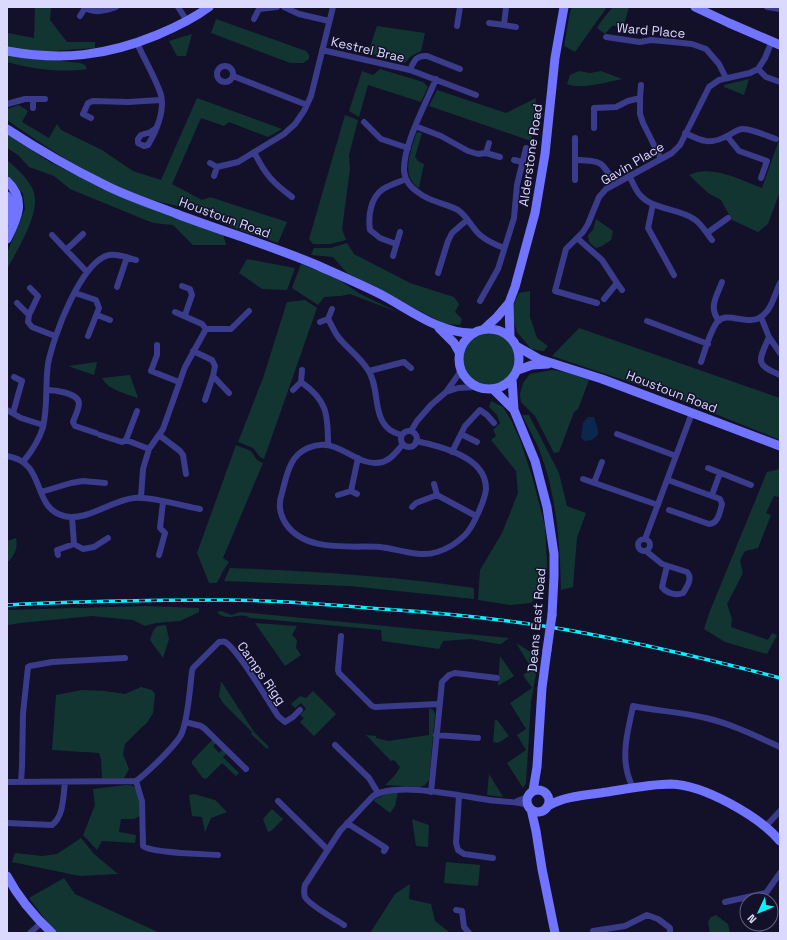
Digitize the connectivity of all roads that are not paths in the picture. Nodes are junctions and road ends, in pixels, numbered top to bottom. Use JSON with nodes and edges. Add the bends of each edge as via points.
{"nodes":[{"id":1,"x":116,"y":7,"type":"edge"},
{"id":2,"x":178,"y":7,"type":"edge"},
{"id":3,"x":209,"y":7,"type":"edge"},
{"id":4,"x":277,"y":7,"type":"edge"},
{"id":5,"x":284,"y":7,"type":"edge"},
{"id":6,"x":333,"y":7,"type":"edge"},
{"id":7,"x":460,"y":7,"type":"edge"},
{"id":8,"x":506,"y":7,"type":"edge"},
{"id":9,"x":564,"y":7,"type":"edge"},
{"id":10,"x":695,"y":7,"type":"edge"},
{"id":11,"x":767,"y":7,"type":"edge"},
{"id":12,"x":84,"y":8,"type":"edge"},
{"id":13,"x":259,"y":8,"type":"edge"},
{"id":14,"x":780,"y":8,"type":"edge"},
{"id":15,"x":80,"y":16,"type":"dead end"},
{"id":16,"x":254,"y":19,"type":"dead end"},
{"id":17,"x":186,"y":21,"type":"junction"},
{"id":18,"x":329,"y":21,"type":"junction"},
{"id":19,"x":489,"y":23,"type":"dead end"},
{"id":20,"x":504,"y":25,"type":"junction"},
{"id":21,"x":457,"y":26,"type":"dead end"},
{"id":22,"x":516,"y":27,"type":"dead end"},
{"id":23,"x":606,"y":37,"type":"dead end"},
{"id":24,"x":137,"y":43,"type":"junction"},
{"id":25,"x":776,"y":43,"type":"edge"},
{"id":26,"x":322,"y":50,"type":"junction"},
{"id":27,"x":7,"y":51,"type":"edge"},
{"id":28,"x":460,"y":69,"type":"dead end"},
{"id":29,"x":758,"y":69,"type":"junction"},
{"id":30,"x":410,"y":70,"type":"junction"},
{"id":31,"x":233,"y":76,"type":"dead end"},
{"id":32,"x":726,"y":78,"type":"junction"},
{"id":33,"x":436,"y":79,"type":"junction"},
{"id":34,"x":780,"y":82,"type":"edge"},
{"id":35,"x":641,"y":84,"type":"dead end"},
{"id":36,"x":476,"y":95,"type":"dead end"},
{"id":37,"x":640,"y":98,"type":"junction"},
{"id":38,"x":33,"y":99,"type":"junction"},
{"id":39,"x":45,"y":99,"type":"dead end"},
{"id":40,"x":161,"y":100,"type":"junction"},
{"id":41,"x":7,"y":104,"type":"edge"},
{"id":42,"x":307,"y":105,"type":"junction"},
{"id":43,"x":33,"y":108,"type":"dead end"},
{"id":44,"x":76,"y":110,"type":"dead end"},
{"id":45,"x":83,"y":114,"type":"junction"},
{"id":46,"x":91,"y":118,"type":"dead end"},
{"id":47,"x":364,"y":122,"type":"dead end"},
{"id":48,"x":415,"y":126,"type":"junction"},
{"id":49,"x":7,"y":128,"type":"edge"},
{"id":50,"x":594,"y":128,"type":"dead end"},
{"id":51,"x":155,"y":129,"type":"dead end"},
{"id":52,"x":685,"y":133,"type":"junction"},
{"id":53,"x":727,"y":136,"type":"junction"},
{"id":54,"x":575,"y":138,"type":"dead end"},
{"id":55,"x":776,"y":139,"type":"dead end"},
{"id":56,"x":490,"y":143,"type":"dead end"},
{"id":57,"x":408,"y":148,"type":"junction"},
{"id":58,"x":526,"y":148,"type":"dead end"},
{"id":59,"x":254,"y":152,"type":"junction"},
{"id":60,"x":486,"y":153,"type":"junction"},
{"id":61,"x":500,"y":157,"type":"dead end"},
{"id":62,"x":661,"y":159,"type":"junction"},
{"id":63,"x":514,"y":160,"type":"dead end"},
{"id":64,"x":575,"y":160,"type":"junction"},
{"id":65,"x":522,"y":162,"type":"junction"},
{"id":66,"x":210,"y":163,"type":"dead end"},
{"id":67,"x":217,"y":167,"type":"junction"},
{"id":68,"x":214,"y":176,"type":"dead end"},
{"id":69,"x":629,"y":176,"type":"junction"},
{"id":70,"x":761,"y":178,"type":"dead end"},
{"id":71,"x":406,"y":179,"type":"junction"},
{"id":72,"x":575,"y":180,"type":"dead end"},
{"id":73,"x":7,"y":181,"type":"edge"},
{"id":74,"x":615,"y":184,"type":"junction"},
{"id":75,"x":7,"y":196,"type":"edge"},
{"id":76,"x":292,"y":197,"type":"dead end"},
{"id":77,"x":654,"y":204,"type":"junction"},
{"id":78,"x":728,"y":218,"type":"dead end"},
{"id":79,"x":468,"y":220,"type":"junction"},
{"id":80,"x":400,"y":232,"type":"dead end"},
{"id":81,"x":707,"y":233,"type":"junction"},
{"id":82,"x":83,"y":234,"type":"dead end"},
{"id":83,"x":52,"y":235,"type":"dead end"},
{"id":84,"x":7,"y":238,"type":"edge"},
{"id":85,"x":577,"y":238,"type":"junction"},
{"id":86,"x":712,"y":240,"type":"dead end"},
{"id":87,"x":396,"y":244,"type":"junction"},
{"id":88,"x":504,"y":248,"type":"junction"},
{"id":89,"x":66,"y":250,"type":"junction"},
{"id":90,"x":393,"y":256,"type":"dead end"},
{"id":91,"x":126,"y":257,"type":"junction"},
{"id":92,"x":136,"y":260,"type":"dead end"},
{"id":93,"x":88,"y":272,"type":"junction"},
{"id":94,"x":438,"y":273,"type":"dead end"},
{"id":95,"x":674,"y":275,"type":"dead end"},
{"id":96,"x":722,"y":282,"type":"dead end"},
{"id":97,"x":616,"y":283,"type":"junction"},
{"id":98,"x":780,"y":283,"type":"edge"},
{"id":99,"x":182,"y":286,"type":"dead end"},
{"id":100,"x":30,"y":288,"type":"dead end"},
{"id":101,"x":117,"y":288,"type":"dead end"},
{"id":102,"x":622,"y":290,"type":"dead end"},
{"id":103,"x":711,"y":290,"type":"dead end"},
{"id":104,"x":718,"y":292,"type":"junction"},
{"id":105,"x":75,"y":293,"type":"junction"},
{"id":106,"x":604,"y":299,"type":"dead end"},
{"id":107,"x":480,"y":301,"type":"dead end"},
{"id":108,"x":17,"y":303,"type":"dead end"},
{"id":109,"x":509,"y":303,"type":"junction"},
{"id":110,"x":597,"y":303,"type":"dead end"},
{"id":111,"x":332,"y":309,"type":"dead end"},
{"id":112,"x":249,"y":311,"type":"dead end"},
{"id":113,"x":175,"y":312,"type":"dead end"},
{"id":114,"x":29,"y":315,"type":"junction"},
{"id":115,"x":97,"y":315,"type":"junction"},
{"id":116,"x":185,"y":315,"type":"junction"},
{"id":117,"x":761,"y":317,"type":"junction"},
{"id":118,"x":328,"y":319,"type":"junction"},
{"id":119,"x":110,"y":320,"type":"dead end"},
{"id":120,"x":719,"y":320,"type":"junction"},
{"id":121,"x":646,"y":321,"type":"dead end"},
{"id":122,"x":320,"y":322,"type":"dead end"},
{"id":123,"x":437,"y":325,"type":"junction"},
{"id":124,"x":206,"y":329,"type":"junction"},
{"id":125,"x":484,"y":329,"type":"junction"},
{"id":126,"x":473,"y":333,"type":"junction"},
{"id":127,"x":55,"y":336,"type":"junction"},
{"id":128,"x":88,"y":336,"type":"dead end"},
{"id":129,"x":510,"y":336,"type":"junction"},
{"id":130,"x":769,"y":337,"type":"junction"},
{"id":131,"x":708,"y":344,"type":"junction"},
{"id":132,"x":157,"y":345,"type":"dead end"},
{"id":133,"x":516,"y":346,"type":"junction"},
{"id":134,"x":193,"y":352,"type":"junction"},
{"id":135,"x":459,"y":352,"type":"junction"},
{"id":136,"x":780,"y":353,"type":"edge"},
{"id":137,"x":701,"y":362,"type":"dead end"},
{"id":138,"x":553,"y":364,"type":"junction"},
{"id":139,"x":411,"y":368,"type":"dead end"},
{"id":140,"x":302,"y":370,"type":"dead end"},
{"id":141,"x":518,"y":370,"type":"junction"},
{"id":142,"x":369,"y":371,"type":"junction"},
{"id":143,"x":461,"y":371,"type":"junction"},
{"id":144,"x":780,"y":375,"type":"edge"},
{"id":145,"x":213,"y":376,"type":"junction"},
{"id":146,"x":14,"y":377,"type":"dead end"},
{"id":147,"x":512,"y":379,"type":"junction"},
{"id":148,"x":180,"y":382,"type":"junction"},
{"id":149,"x":301,"y":382,"type":"junction"},
{"id":150,"x":475,"y":386,"type":"junction"},
{"id":151,"x":47,"y":390,"type":"junction"},
{"id":152,"x":293,"y":390,"type":"dead end"},
{"id":153,"x":494,"y":390,"type":"junction"},
{"id":154,"x":446,"y":392,"type":"junction"},
{"id":155,"x":229,"y":393,"type":"dead end"},
{"id":156,"x":205,"y":400,"type":"dead end"},
{"id":157,"x":472,"y":407,"type":"dead end"},
{"id":158,"x":480,"y":410,"type":"junction"},
{"id":159,"x":514,"y":410,"type":"junction"},
{"id":160,"x":137,"y":411,"type":"dead end"},
{"id":161,"x":10,"y":412,"type":"edge"},
{"id":162,"x":692,"y":413,"type":"junction"},
{"id":163,"x":494,"y":423,"type":"dead end"},
{"id":164,"x":43,"y":426,"type":"junction"},
{"id":165,"x":411,"y":431,"type":"junction"},
{"id":166,"x":461,"y":434,"type":"junction"},
{"id":167,"x":617,"y":434,"type":"dead end"},
{"id":168,"x":159,"y":435,"type":"junction"},
{"id":169,"x":401,"y":435,"type":"junction"},
{"id":170,"x":126,"y":440,"type":"junction"},
{"id":171,"x":416,"y":440,"type":"junction"},
{"id":172,"x":477,"y":442,"type":"dead end"},
{"id":173,"x":328,"y":444,"type":"junction"},
{"id":174,"x":403,"y":444,"type":"junction"},
{"id":175,"x":780,"y":446,"type":"edge"},
{"id":176,"x":149,"y":449,"type":"junction"},
{"id":177,"x":452,"y":452,"type":"junction"},
{"id":178,"x":7,"y":456,"type":"edge"},
{"id":179,"x":676,"y":456,"type":"junction"},
{"id":180,"x":358,"y":458,"type":"junction"},
{"id":181,"x":23,"y":462,"type":"junction"},
{"id":182,"x":602,"y":462,"type":"dead end"},
{"id":183,"x":708,"y":468,"type":"dead end"},
{"id":184,"x":720,"y":473,"type":"junction"},
{"id":185,"x":186,"y":474,"type":"dead end"},
{"id":186,"x":583,"y":479,"type":"dead end"},
{"id":187,"x":668,"y":480,"type":"junction"},
{"id":188,"x":105,"y":483,"type":"dead end"},
{"id":189,"x":594,"y":483,"type":"junction"},
{"id":190,"x":434,"y":484,"type":"dead end"},
{"id":191,"x":751,"y":485,"type":"dead end"},
{"id":192,"x":351,"y":491,"type":"junction"},
{"id":193,"x":41,"y":492,"type":"junction"},
{"id":194,"x":357,"y":494,"type":"dead end"},
{"id":195,"x":338,"y":495,"type":"dead end"},
{"id":196,"x":437,"y":495,"type":"junction"},
{"id":197,"x":712,"y":495,"type":"junction"},
{"id":198,"x":141,"y":498,"type":"junction"},
{"id":199,"x":163,"y":502,"type":"junction"},
{"id":200,"x":658,"y":505,"type":"junction"},
{"id":201,"x":412,"y":507,"type":"dead end"},
{"id":202,"x":200,"y":509,"type":"dead end"},
{"id":203,"x":669,"y":510,"type":"dead end"},
{"id":204,"x":476,"y":516,"type":"junction"},
{"id":205,"x":72,"y":518,"type":"junction"},
{"id":206,"x":108,"y":538,"type":"dead end"},
{"id":207,"x":645,"y":539,"type":"junction"},
{"id":208,"x":74,"y":544,"type":"junction"},
{"id":209,"x":648,"y":549,"type":"junction"},
{"id":210,"x":58,"y":555,"type":"dead end"},
{"id":211,"x":159,"y":555,"type":"dead end"},
{"id":212,"x":667,"y":566,"type":"junction"},
{"id":213,"x":341,"y":636,"type":"dead end"},
{"id":214,"x":125,"y":658,"type":"dead end"},
{"id":215,"x":497,"y":678,"type":"dead end"},
{"id":216,"x":439,"y":704,"type":"junction"},
{"id":217,"x":300,"y":710,"type":"dead end"},
{"id":218,"x":185,"y":722,"type":"junction"},
{"id":219,"x":436,"y":735,"type":"junction"},
{"id":220,"x":478,"y":738,"type":"dead end"},
{"id":221,"x":335,"y":745,"type":"dead end"},
{"id":222,"x":780,"y":747,"type":"edge"},
{"id":223,"x":537,"y":768,"type":"junction"},
{"id":224,"x":246,"y":770,"type":"dead end"},
{"id":225,"x":136,"y":781,"type":"junction"},
{"id":226,"x":7,"y":782,"type":"edge"},
{"id":227,"x":20,"y":782,"type":"junction"},
{"id":228,"x":65,"y":783,"type":"junction"},
{"id":229,"x":633,"y":789,"type":"junction"},
{"id":230,"x":431,"y":792,"type":"junction"},
{"id":231,"x":378,"y":793,"type":"junction"},
{"id":232,"x":545,"y":793,"type":"junction"},
{"id":233,"x":459,"y":796,"type":"junction"},
{"id":234,"x":564,"y":800,"type":"junction"},
{"id":235,"x":278,"y":801,"type":"dead end"},
{"id":236,"x":530,"y":801,"type":"junction"},
{"id":237,"x":545,"y":808,"type":"junction"},
{"id":238,"x":780,"y":811,"type":"edge"},
{"id":239,"x":7,"y":823,"type":"edge"},
{"id":240,"x":347,"y":823,"type":"junction"},
{"id":241,"x":766,"y":826,"type":"junction"},
{"id":242,"x":536,"y":831,"type":"junction"},
{"id":243,"x":780,"y":841,"type":"edge"},
{"id":244,"x":328,"y":850,"type":"junction"},
{"id":245,"x":384,"y":851,"type":"dead end"},
{"id":246,"x":218,"y":854,"type":"dead end"},
{"id":247,"x":493,"y":858,"type":"dead end"},
{"id":248,"x":780,"y":873,"type":"edge"},
{"id":249,"x":7,"y":876,"type":"edge"},
{"id":250,"x":725,"y":902,"type":"dead end"},
{"id":251,"x":462,"y":911,"type":"dead end"},
{"id":252,"x":41,"y":923,"type":"junction"},
{"id":253,"x":344,"y":925,"type":"dead end"},
{"id":254,"x":593,"y":932,"type":"dead end"},
{"id":255,"x":30,"y":933,"type":"edge"},
{"id":256,"x":52,"y":933,"type":"edge"},
{"id":257,"x":469,"y":933,"type":"edge"},
{"id":258,"x":555,"y":933,"type":"edge"},
{"id":259,"x":670,"y":933,"type":"edge"}],
"edges":[{"from":1,"to":12,"type":"street","via":[[96,11]]},
{"from":2,"to":17,"type":"street"},
{"from":3,"to":17,"type":"street"},
{"from":4,"to":13,"type":"street"},
{"from":5,"to":18,"type":"street","via":[[299,14]]},
{"from":6,"to":18,"type":"street"},
{"from":7,"to":21,"type":"street"},
{"from":8,"to":20,"type":"street"},
{"from":9,"to":109,"type":"street","name":"Alderstone Road","via":[[554,58],[545,154],[535,213]]},
{"from":10,"to":25,"type":"street"},
{"from":11,"to":14,"type":"street"},
{"from":12,"to":15,"type":"street"},
{"from":13,"to":16,"type":"street"},
{"from":17,"to":24,"type":"street"},
{"from":18,"to":26,"type":"street"},
{"from":19,"to":20,"type":"street"},
{"from":20,"to":22,"type":"street"},
{"from":23,"to":32,"type":"street","name":"Ward Place","via":[[640,42],[651,40],[692,44],[706,49],[719,64]]},
{"from":24,"to":27,"type":"street","via":[[105,52],[73,56],[30,55]]},
{"from":24,"to":40,"type":"street"},
{"from":25,"to":29,"type":"street"},
{"from":26,"to":30,"type":"street","name":"Kestrel Brae"},
{"from":26,"to":42,"type":"street","via":[[312,96]]},
{"from":28,"to":30,"type":"street","name":"Kestrel Brae","via":[[444,66],[427,56],[421,56],[416,58]]},
{"from":29,"to":32,"type":"street","name":"Gavin Place"},
{"from":29,"to":34,"type":"street","via":[[766,77]]},
{"from":30,"to":33,"type":"street","name":"Kestrel Brae"},
{"from":31,"to":42,"type":"street"},
{"from":32,"to":52,"type":"street","name":"Gavin Place","via":[[709,87]]},
{"from":33,"to":36,"type":"street","name":"Kestrel Brae"},
{"from":33,"to":48,"type":"street"},
{"from":35,"to":37,"type":"street"},
{"from":37,"to":50,"type":"street","via":[[616,107],[593,105]]},
{"from":37,"to":62,"type":"street","via":[[642,123]]},
{"from":38,"to":39,"type":"street"},
{"from":38,"to":41,"type":"street"},
{"from":38,"to":43,"type":"street"},
{"from":40,"to":45,"type":"street","via":[[93,101],[88,103]]},
{"from":40,"to":51,"type":"street","via":[[159,122]]},
{"from":42,"to":59,"type":"street","via":[[290,129]]},
{"from":44,"to":45,"type":"street"},
{"from":45,"to":46,"type":"street"},
{"from":47,"to":57,"type":"street","via":[[381,138]]},
{"from":48,"to":57,"type":"street"},
{"from":48,"to":60,"type":"street","via":[[441,136],[468,151]]},
{"from":49,"to":123,"type":"street","name":"Houstoun Road","via":[[108,187],[316,265],[379,294]]},
{"from":52,"to":53,"type":"street","via":[[710,142]]},
{"from":52,"to":62,"type":"street","name":"Gavin Place","via":[[680,145]]},
{"from":53,"to":55,"type":"street","via":[[738,130],[747,129]]},
{"from":53,"to":70,"type":"street","via":[[739,151],[767,161]]},
{"from":54,"to":64,"type":"street"},
{"from":56,"to":60,"type":"street"},
{"from":57,"to":71,"type":"street","via":[[404,171]]},
{"from":58,"to":65,"type":"street"},
{"from":59,"to":67,"type":"street","via":[[238,162]]},
{"from":59,"to":76,"type":"street","via":[[276,185]]},
{"from":60,"to":61,"type":"street"},
{"from":62,"to":69,"type":"street","name":"Gavin Place"},
{"from":63,"to":65,"type":"street"},
{"from":64,"to":72,"type":"street"},
{"from":64,"to":74,"type":"street","via":[[596,161],[605,166]]},
{"from":65,"to":88,"type":"street","via":[[514,218]]},
{"from":66,"to":67,"type":"street"},
{"from":67,"to":68,"type":"street"},
{"from":69,"to":74,"type":"street","name":"Gavin Place"},
{"from":69,"to":77,"type":"street","via":[[640,195]]},
{"from":71,"to":79,"type":"street","via":[[419,194],[450,206]]},
{"from":71,"to":87,"type":"street","via":[[382,190],[374,198],[370,210],[370,230],[380,238]]},
{"from":73,"to":84,"type":"street","via":[[15,192],[19,206]]},
{"from":74,"to":85,"type":"street","name":"Gavin Place","via":[[599,197],[588,224]]},
{"from":75,"to":84,"type":"street","via":[[12,210]]},
{"from":77,"to":81,"type":"street","via":[[687,215]]},
{"from":77,"to":95,"type":"street","via":[[648,228]]},
{"from":78,"to":81,"type":"street"},
{"from":79,"to":88,"type":"street","via":[[479,234]]},
{"from":79,"to":94,"type":"street","via":[[452,233],[438,263]]},
{"from":80,"to":87,"type":"street"},
{"from":81,"to":86,"type":"street"},
{"from":82,"to":89,"type":"street"},
{"from":83,"to":89,"type":"street"},
{"from":85,"to":97,"type":"street","via":[[602,260]]},
{"from":85,"to":110,"type":"street","name":"Gavin Place","via":[[566,249],[552,290]]},
{"from":87,"to":90,"type":"street"},
{"from":88,"to":107,"type":"street","via":[[498,269]]},
{"from":89,"to":93,"type":"street"},
{"from":91,"to":92,"type":"street"},
{"from":91,"to":93,"type":"street","via":[[116,254],[104,257]]},
{"from":91,"to":101,"type":"street"},
{"from":93,"to":105,"type":"street"},
{"from":96,"to":104,"type":"street"},
{"from":97,"to":102,"type":"street"},
{"from":97,"to":106,"type":"street"},
{"from":98,"to":117,"type":"street","via":[[770,307]]},
{"from":99,"to":116,"type":"street","via":[[190,289],[192,295]]},
{"from":100,"to":114,"type":"street","via":[[38,296]]},
{"from":103,"to":104,"type":"street"},
{"from":104,"to":120,"type":"street","via":[[713,308]]},
{"from":105,"to":115,"type":"street","via":[[96,300],[99,308]]},
{"from":105,"to":127,"type":"street"},
{"from":108,"to":114,"type":"street"},
{"from":109,"to":125,"type":"street","name":"Alderstone Road"},
{"from":109,"to":129,"type":"street","name":"Alderstone Road"},
{"from":111,"to":118,"type":"street"},
{"from":112,"to":124,"type":"street","via":[[231,329]]},
{"from":113,"to":116,"type":"street"},
{"from":114,"to":127,"type":"street","via":[[28,322],[32,327]]},
{"from":115,"to":119,"type":"street"},
{"from":115,"to":128,"type":"street"},
{"from":116,"to":124,"type":"street"},
{"from":117,"to":120,"type":"street","via":[[756,320],[727,317]]},
{"from":117,"to":130,"type":"street"},
{"from":118,"to":122,"type":"street"},
{"from":118,"to":142,"type":"street","via":[[338,337]]},
{"from":120,"to":131,"type":"street"},
{"from":121,"to":131,"type":"street"},
{"from":123,"to":126,"type":"street","name":"Houstoun Road","via":[[462,333]]},
{"from":123,"to":135,"type":"street","name":"Houstoun Road"},
{"from":124,"to":134,"type":"street"},
{"from":125,"to":126,"type":"street"},
{"from":125,"to":129,"type":"street","via":[[500,331]]},
{"from":126,"to":135,"type":"street","via":[[466,338]]},
{"from":127,"to":151,"type":"street","via":[[47,373]]},
{"from":129,"to":133,"type":"street"},
{"from":130,"to":136,"type":"street"},
{"from":130,"to":144,"type":"street","via":[[760,358],[761,363],[763,367]]},
{"from":131,"to":137,"type":"street"},
{"from":132,"to":148,"type":"street","via":[[157,355],[151,371]]},
{"from":133,"to":138,"type":"street","name":"Houstoun Road"},
{"from":133,"to":141,"type":"street"},
{"from":134,"to":145,"type":"street","via":[[212,360],[215,366]]},
{"from":134,"to":148,"type":"street"},
{"from":135,"to":143,"type":"street"},
{"from":138,"to":141,"type":"street","name":"Houstoun Road","via":[[532,365]]},
{"from":138,"to":162,"type":"street","name":"Houstoun Road","via":[[585,373]]},
{"from":139,"to":142,"type":"street","via":[[404,362]]},
{"from":140,"to":149,"type":"street"},
{"from":141,"to":147,"type":"street"},
{"from":142,"to":169,"type":"street","via":[[383,423],[391,431]]},
{"from":143,"to":150,"type":"street"},
{"from":143,"to":154,"type":"street"},
{"from":145,"to":155,"type":"street"},
{"from":145,"to":156,"type":"street"},
{"from":146,"to":161,"type":"street","via":[[22,381]]},
{"from":147,"to":153,"type":"street"},
{"from":147,"to":159,"type":"street","name":"Deans East Road"},
{"from":148,"to":168,"type":"street"},
{"from":149,"to":152,"type":"street"},
{"from":149,"to":173,"type":"street","via":[[311,389],[323,405]]},
{"from":150,"to":153,"type":"street"},
{"from":150,"to":154,"type":"street"},
{"from":151,"to":164,"type":"street"},
{"from":151,"to":170,"type":"street","via":[[57,390],[79,400],[73,422],[75,426],[122,442]]},
{"from":153,"to":159,"type":"street","name":"Deans East Road"},
{"from":154,"to":165,"type":"street","via":[[431,405]]},
{"from":157,"to":158,"type":"street"},
{"from":158,"to":163,"type":"street"},
{"from":158,"to":166,"type":"street"},
{"from":159,"to":223,"type":"street","name":"Deans East Road","bridge":true,"via":[[535,461],[548,507],[554,554],[552,615],[542,688]]},
{"from":160,"to":170,"type":"street"},
{"from":161,"to":164,"type":"street"},
{"from":162,"to":175,"type":"street","name":"Houstoun Road"},
{"from":162,"to":179,"type":"street"},
{"from":164,"to":181,"type":"street","via":[[36,446]]},
{"from":165,"to":169,"type":"street","via":[[405,431]]},
{"from":165,"to":171,"type":"street","via":[[416,434]]},
{"from":166,"to":172,"type":"street"},
{"from":166,"to":177,"type":"street"},
{"from":167,"to":179,"type":"street"},
{"from":168,"to":176,"type":"street"},
{"from":168,"to":185,"type":"street","via":[[183,455]]},
{"from":169,"to":174,"type":"street"},
{"from":170,"to":176,"type":"street"},
{"from":171,"to":174,"type":"street","via":[[410,447]]},
{"from":171,"to":177,"type":"street"},
{"from":173,"to":180,"type":"street"},
{"from":173,"to":204,"type":"street","via":[[313,446],[300,452],[288,471],[281,496],[281,517],[298,536],[336,546],[367,546],[428,554],[456,544],[466,534]]},
{"from":174,"to":180,"type":"street","via":[[384,462]]},
{"from":176,"to":198,"type":"street"},
{"from":177,"to":204,"type":"street","via":[[473,463],[483,474],[486,489]]},
{"from":178,"to":181,"type":"street"},
{"from":179,"to":187,"type":"street"},
{"from":180,"to":192,"type":"street"},
{"from":181,"to":193,"type":"street","via":[[32,471]]},
{"from":182,"to":189,"type":"street"},
{"from":183,"to":184,"type":"street"},
{"from":184,"to":191,"type":"street"},
{"from":184,"to":197,"type":"street"},
{"from":186,"to":189,"type":"street"},
{"from":187,"to":197,"type":"street"},
{"from":187,"to":200,"type":"street"},
{"from":188,"to":193,"type":"street","via":[[71,482]]},
{"from":189,"to":200,"type":"street"},
{"from":190,"to":196,"type":"street"},
{"from":192,"to":194,"type":"street"},
{"from":192,"to":195,"type":"street"},
{"from":193,"to":205,"type":"street","via":[[50,509]]},
{"from":196,"to":201,"type":"street"},
{"from":196,"to":204,"type":"street"},
{"from":197,"to":203,"type":"street","via":[[720,499],[722,504],[713,524]]},
{"from":198,"to":199,"type":"street"},
{"from":198,"to":205,"type":"street","via":[[123,500]]},
{"from":199,"to":202,"type":"street"},
{"from":199,"to":211,"type":"street","via":[[157,528],[165,533]]},
{"from":200,"to":207,"type":"street"},
{"from":205,"to":208,"type":"street"},
{"from":206,"to":208,"type":"street","via":[[94,547],[83,549]]},
{"from":207,"to":209,"type":"street","via":[[648,541]]},
{"from":207,"to":209,"type":"street","via":[[640,540],[637,545],[640,550]]},
{"from":208,"to":210,"type":"street","via":[[57,550]]},
{"from":209,"to":212,"type":"street","via":[[651,556]]},
{"from":212,"to":212,"type":"street","via":[[689,574],[689,582],[683,593],[679,595],[666,592],[662,587]]},
{"from":213,"to":216,"type":"street","via":[[338,670],[372,706]]},
{"from":214,"to":227,"type":"street","via":[[52,662],[28,667]]},
{"from":215,"to":216,"type":"street","via":[[449,674],[440,685]]},
{"from":216,"to":219,"type":"street"},
{"from":217,"to":218,"type":"street","name":"Camps Rigg","via":[[285,722],[278,716],[237,653],[225,642],[219,642],[193,668]]},
{"from":218,"to":224,"type":"street","via":[[205,729]]},
{"from":218,"to":225,"type":"street","name":"Camps Rigg","via":[[177,742]]},
{"from":219,"to":220,"type":"street"},
{"from":219,"to":230,"type":"street"},
{"from":221,"to":231,"type":"street","via":[[369,778]]},
{"from":222,"to":229,"type":"street","via":[[734,726],[705,717],[633,706],[625,754],[627,772]]},
{"from":223,"to":232,"type":"street","name":"Deans East Road"},
{"from":223,"to":236,"type":"street","name":"Deans East Road"},
{"from":225,"to":228,"type":"street"},
{"from":225,"to":246,"type":"street","via":[[142,801],[145,848]]},
{"from":226,"to":227,"type":"street"},
{"from":227,"to":228,"type":"street"},
{"from":228,"to":239,"type":"street","via":[[60,815],[52,825]]},
{"from":229,"to":234,"type":"street"},
{"from":229,"to":241,"type":"street","via":[[663,784],[689,787],[731,804]]},
{"from":230,"to":231,"type":"street","via":[[388,790]]},
{"from":230,"to":233,"type":"street"},
{"from":231,"to":240,"type":"street"},
{"from":232,"to":234,"type":"street"},
{"from":232,"to":236,"type":"street","via":[[536,790]]},
{"from":232,"to":237,"type":"street","via":[[549,799]]},
{"from":233,"to":236,"type":"street","via":[[495,801]]},
{"from":233,"to":247,"type":"street","via":[[456,843],[458,850],[464,854]]},
{"from":234,"to":237,"type":"street","via":[[554,802]]},
{"from":235,"to":244,"type":"street"},
{"from":236,"to":237,"type":"street","via":[[537,812]]},
{"from":236,"to":242,"type":"street","name":"Deans East Road"},
{"from":237,"to":242,"type":"street","name":"Deans East Road"},
{"from":238,"to":241,"type":"street"},
{"from":240,"to":244,"type":"street"},
{"from":240,"to":245,"type":"street","via":[[386,848]]},
{"from":241,"to":243,"type":"street"},
{"from":242,"to":258,"type":"street","name":"Deans East Road"},
{"from":244,"to":253,"type":"street","via":[[305,885],[305,897]]},
{"from":248,"to":250,"type":"street","via":[[766,893]]},
{"from":249,"to":252,"type":"street"},
{"from":251,"to":257,"type":"street","via":[[464,926]]},
{"from":252,"to":255,"type":"street"},
{"from":252,"to":256,"type":"street"},
{"from":254,"to":259,"type":"street","via":[[625,926],[647,915],[670,928]]}]}
